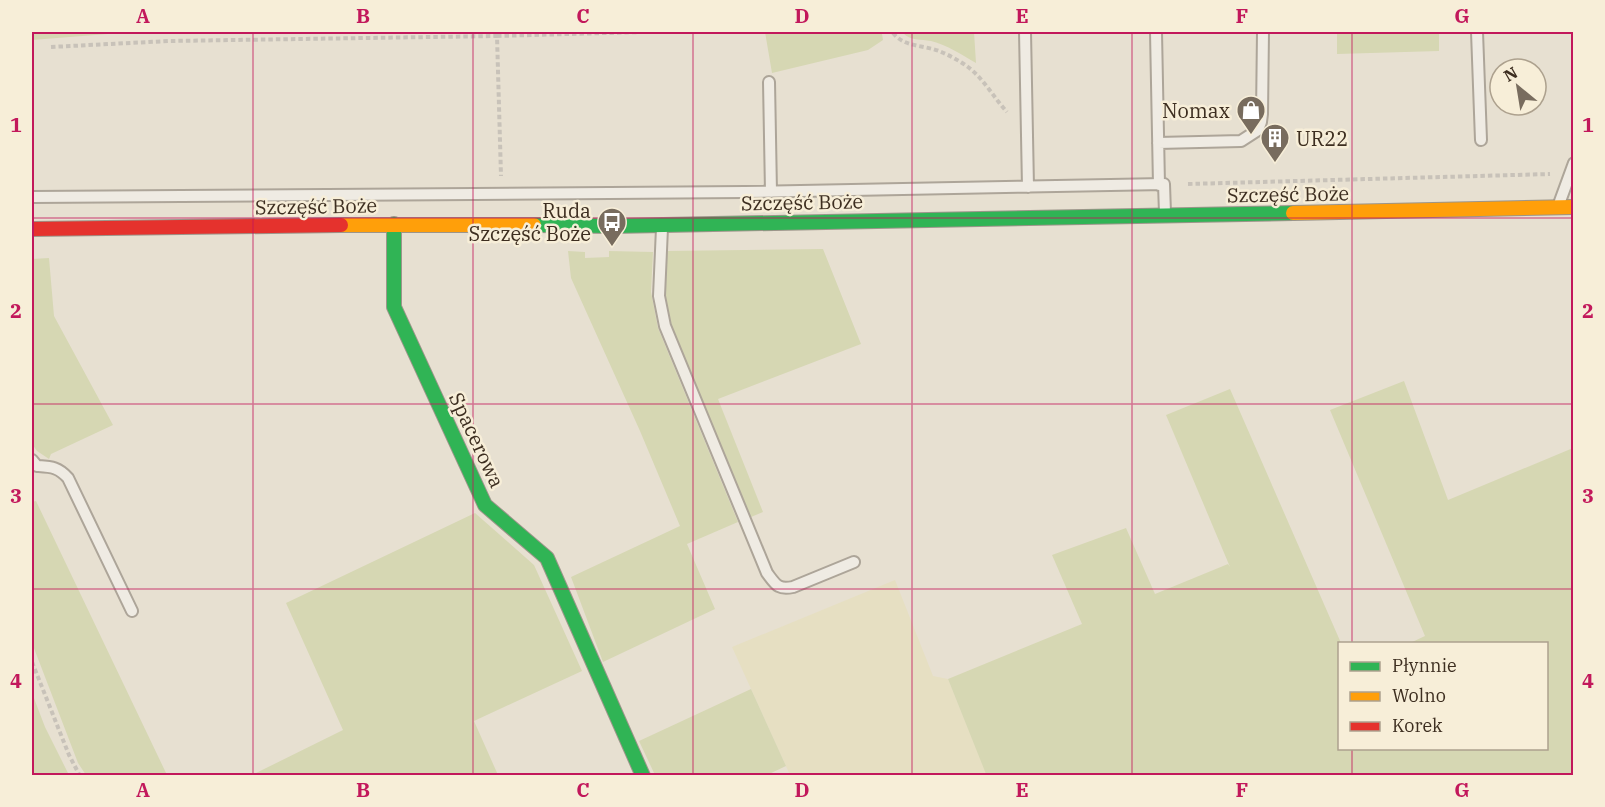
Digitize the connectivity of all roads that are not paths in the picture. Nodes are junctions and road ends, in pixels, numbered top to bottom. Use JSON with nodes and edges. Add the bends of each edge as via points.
{"nodes":[{"id":1,"x":1025,"y":32,"type":"edge"},
{"id":2,"x":1156,"y":32,"type":"edge"},
{"id":3,"x":1263,"y":32,"type":"edge"},
{"id":4,"x":1477,"y":32,"type":"edge"},
{"id":5,"x":769,"y":82,"type":"dead end"},
{"id":6,"x":1482,"y":140,"type":"dead end"},
{"id":7,"x":1158,"y":143,"type":"junction"},
{"id":8,"x":1572,"y":168,"type":"edge"},
{"id":9,"x":1161,"y":185,"type":"junction"},
{"id":10,"x":1028,"y":187,"type":"junction"},
{"id":11,"x":771,"y":192,"type":"junction"},
{"id":12,"x":32,"y":197,"type":"edge"},
{"id":13,"x":1558,"y":207,"type":"junction"},
{"id":14,"x":1574,"y":207,"type":"edge"},
{"id":15,"x":1165,"y":216,"type":"junction"},
{"id":16,"x":394,"y":225,"type":"junction"},
{"id":17,"x":662,"y":225,"type":"junction"},
{"id":18,"x":32,"y":230,"type":"edge"},
{"id":19,"x":32,"y":460,"type":"edge"},
{"id":20,"x":854,"y":562,"type":"dead end"},
{"id":21,"x":132,"y":611,"type":"dead end"},
{"id":22,"x":643,"y":776,"type":"edge"}],
"edges":[{"from":1,"to":10,"type":"lane"},
{"from":2,"to":7,"type":"lane"},
{"from":3,"to":7,"type":"lane","via":[[1262,114],[1258,130],[1241,141]]},
{"from":4,"to":6,"type":"lane"},
{"from":5,"to":11,"type":"lane"},
{"from":7,"to":9,"type":"lane"},
{"from":8,"to":13,"type":"lane"},
{"from":9,"to":10,"type":"lane"},
{"from":9,"to":15,"type":"lane"},
{"from":10,"to":11,"type":"lane"},
{"from":11,"to":12,"type":"lane"},
{"from":13,"to":14,"type":"street","name":"Szczęść Boże"},
{"from":13,"to":15,"type":"street","name":"Szczęść Boże"},
{"from":15,"to":17,"type":"street","name":"Szczęść Boże"},
{"from":16,"to":17,"type":"street","name":"Szczęść Boże"},
{"from":16,"to":18,"type":"street","name":"Szczęść Boże"},
{"from":16,"to":22,"type":"street","name":"Spacerowa","via":[[394,307],[485,505],[547,558]]},
{"from":17,"to":20,"type":"lane","via":[[659,296],[665,326],[767,573],[784,589]]},
{"from":19,"to":21,"type":"lane","via":[[37,466],[60,469],[68,478]]}]}
